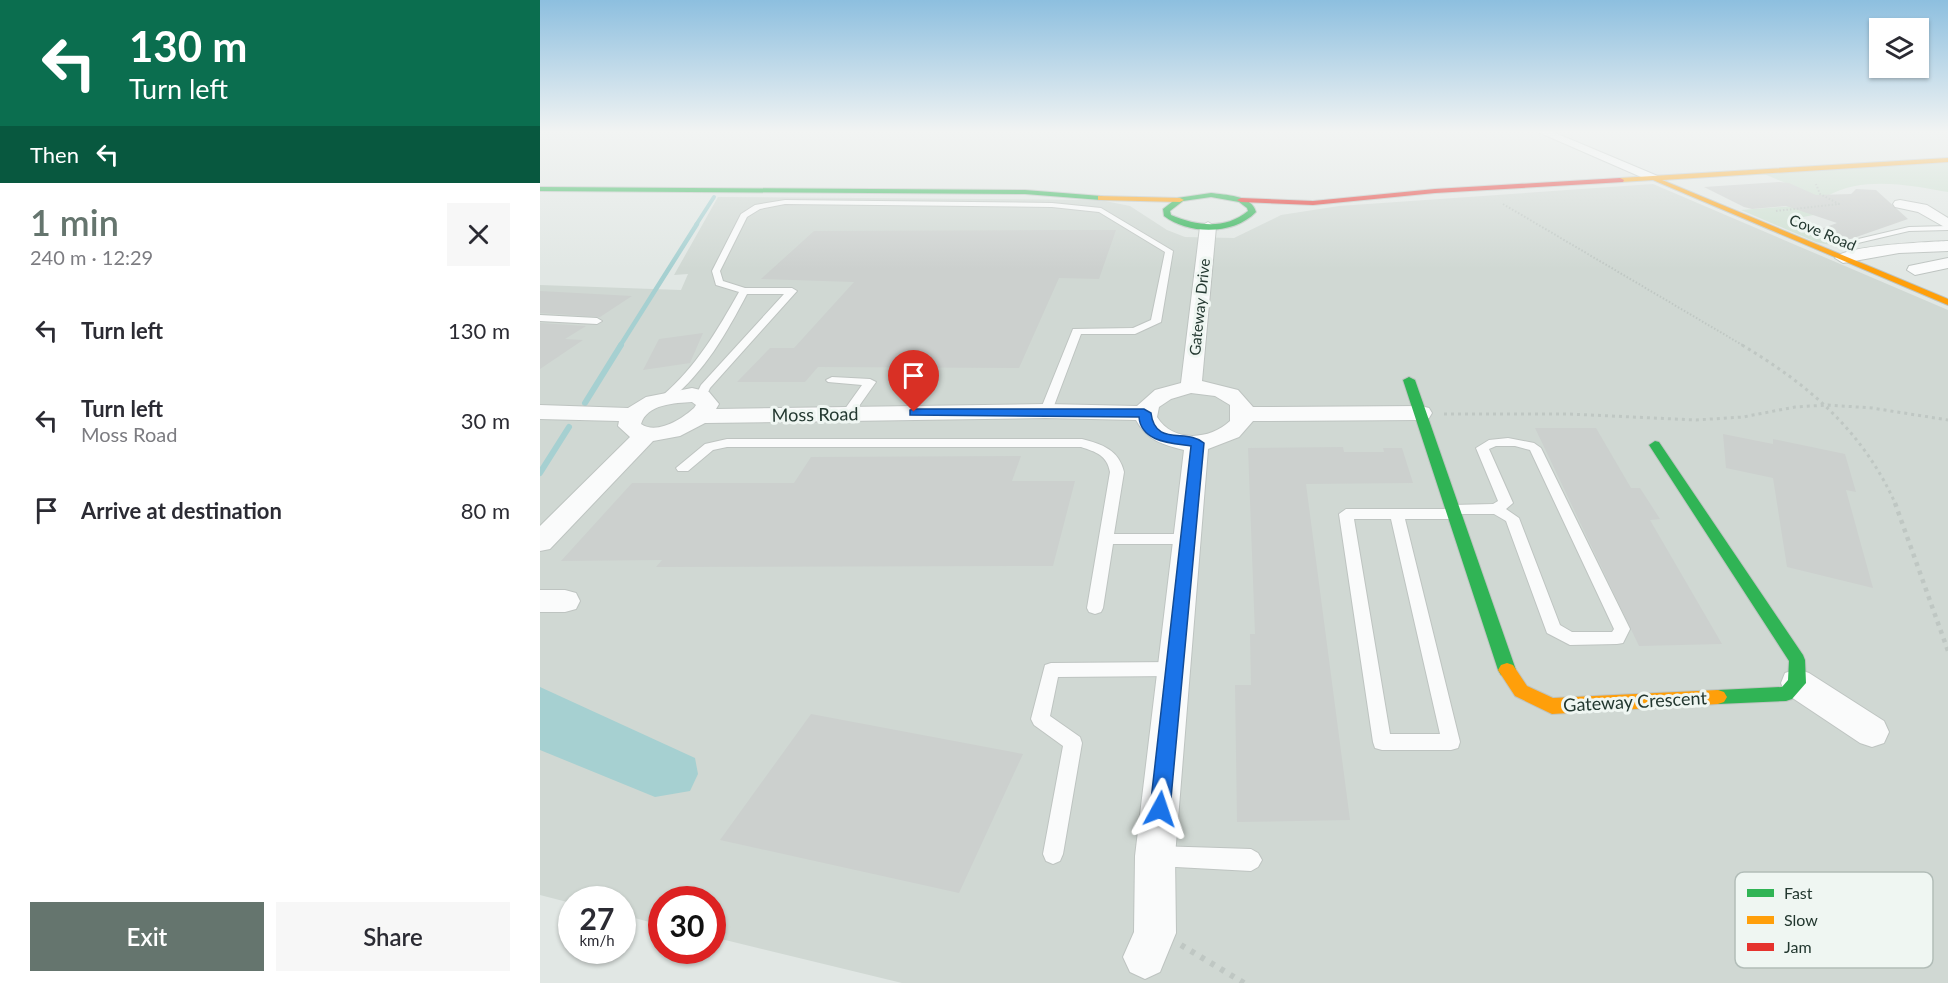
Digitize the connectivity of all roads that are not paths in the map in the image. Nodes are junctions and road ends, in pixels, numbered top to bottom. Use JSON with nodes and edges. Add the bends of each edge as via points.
{"nodes":[{"id":1,"x":1639,"y":178,"type":"edge"},
{"id":2,"x":1655,"y":178,"type":"edge"},
{"id":3,"x":540,"y":189,"type":"edge"},
{"id":4,"x":1109,"y":196,"type":"junction"},
{"id":5,"x":1180,"y":200,"type":"junction"},
{"id":6,"x":1241,"y":200,"type":"junction"},
{"id":7,"x":1312,"y":202,"type":"junction"},
{"id":8,"x":1900,"y":204,"type":"dead end"},
{"id":9,"x":1166,"y":211,"type":"junction"},
{"id":10,"x":1244,"y":220,"type":"junction"},
{"id":11,"x":1948,"y":226,"type":"edge"},
{"id":12,"x":1208,"y":227,"type":"junction"},
{"id":13,"x":1858,"y":240,"type":"dead end"},
{"id":14,"x":1948,"y":246,"type":"edge"},
{"id":15,"x":1899,"y":248,"type":"junction"},
{"id":16,"x":1843,"y":258,"type":"junction"},
{"id":17,"x":1943,"y":264,"type":"edge"},
{"id":18,"x":1915,"y":270,"type":"dead end"},
{"id":19,"x":744,"y":291,"type":"junction"},
{"id":20,"x":1948,"y":302,"type":"edge"},
{"id":21,"x":540,"y":318,"type":"edge"},
{"id":22,"x":597,"y":321,"type":"dead end"},
{"id":23,"x":832,"y":380,"type":"dead end"},
{"id":24,"x":1409,"y":380,"type":"dead end"},
{"id":25,"x":1191,"y":387,"type":"junction"},
{"id":26,"x":666,"y":398,"type":"junction"},
{"id":27,"x":701,"y":406,"type":"junction"},
{"id":28,"x":1046,"y":411,"type":"junction"},
{"id":29,"x":540,"y":412,"type":"edge"},
{"id":30,"x":848,"y":413,"type":"junction"},
{"id":31,"x":1144,"y":413,"type":"junction"},
{"id":32,"x":1420,"y":413,"type":"junction"},
{"id":33,"x":1243,"y":414,"type":"junction"},
{"id":34,"x":640,"y":424,"type":"junction"},
{"id":35,"x":1197,"y":443,"type":"junction"},
{"id":36,"x":1655,"y":445,"type":"dead end"},
{"id":37,"x":684,"y":468,"type":"dead end"},
{"id":38,"x":1496,"y":509,"type":"junction"},
{"id":39,"x":1451,"y":512,"type":"junction"},
{"id":40,"x":1398,"y":514,"type":"junction"},
{"id":41,"x":1107,"y":539,"type":"junction"},
{"id":42,"x":1186,"y":539,"type":"junction"},
{"id":43,"x":540,"y":542,"type":"edge"},
{"id":44,"x":1095,"y":608,"type":"dead end"},
{"id":45,"x":1173,"y":669,"type":"junction"},
{"id":46,"x":1797,"y":683,"type":"junction"},
{"id":47,"x":1872,"y":732,"type":"dead end"},
{"id":48,"x":1053,"y":854,"type":"dead end"},
{"id":49,"x":1155,"y":856,"type":"junction"},
{"id":50,"x":1251,"y":860,"type":"dead end"},
{"id":51,"x":1150,"y":945,"type":"road end"}],
"edges":[{"from":1,"to":7,"type":"street"},
{"from":2,"to":16,"type":"street","name":"Cove Road"},
{"from":3,"to":4,"type":"street"},
{"from":4,"to":5,"type":"street","via":[[1143,201]]},
{"from":4,"to":9,"type":"street"},
{"from":5,"to":6,"type":"street","via":[[1211,195]]},
{"from":5,"to":9,"type":"street"},
{"from":6,"to":7,"type":"street","via":[[1272,204]]},
{"from":6,"to":10,"type":"street","via":[[1252,212]]},
{"from":7,"to":10,"type":"street"},
{"from":8,"to":11,"type":"street","via":[[1929,207]]},
{"from":9,"to":12,"type":"street","via":[[1183,224]]},
{"from":10,"to":12,"type":"street"},
{"from":11,"to":13,"type":"lane","via":[[1908,229]]},
{"from":12,"to":25,"type":"street","name":"Gateway Drive"},
{"from":14,"to":15,"type":"street"},
{"from":15,"to":16,"type":"street"},
{"from":15,"to":17,"type":"street"},
{"from":16,"to":20,"type":"street","name":"Cove Road"},
{"from":17,"to":18,"type":"street"},
{"from":19,"to":26,"type":"lane","via":[[713,349],[694,375]]},
{"from":19,"to":27,"type":"lane","via":[[792,291],[705,387]]},
{"from":19,"to":28,"type":"lane","via":[[718,283],[716,271],[744,216],[758,207],[795,202],[1052,205],[1101,210],[1169,251],[1156,322],[1136,331],[1077,331]]},
{"from":21,"to":22,"type":"lane"},
{"from":23,"to":30,"type":"lane","via":[[870,382]]},
{"from":24,"to":32,"type":"street","name":"Gateway Crescent"},
{"from":25,"to":31,"type":"street","via":[[1155,398]]},
{"from":25,"to":33,"type":"street","via":[[1221,391],[1233,397]]},
{"from":26,"to":27,"type":"street","name":"Moss Road","via":[[692,395]]},
{"from":26,"to":34,"type":"street","via":[[648,405]]},
{"from":27,"to":30,"type":"street","name":"Moss Road"},
{"from":27,"to":34,"type":"street","via":[[677,429]]},
{"from":28,"to":30,"type":"street","name":"Moss Road"},
{"from":28,"to":31,"type":"street","name":"Moss Road"},
{"from":29,"to":34,"type":"street"},
{"from":31,"to":35,"type":"street","via":[[1152,432]]},
{"from":32,"to":33,"type":"street"},
{"from":32,"to":39,"type":"street","name":"Gateway Crescent"},
{"from":33,"to":35,"type":"street","via":[[1235,430]]},
{"from":34,"to":43,"type":"street"},
{"from":35,"to":42,"type":"street"},
{"from":36,"to":46,"type":"street","via":[[1797,660]]},
{"from":37,"to":41,"type":"lane","via":[[709,447],[727,443],[1082,443],[1100,448],[1115,462],[1117,472]]},
{"from":38,"to":38,"type":"lane","via":[[1506,503],[1482,448],[1488,442],[1524,442],[1534,448],[1622,629],[1617,638],[1569,639],[1553,629],[1512,519]]},
{"from":38,"to":39,"type":"lane"},
{"from":39,"to":40,"type":"lane"},
{"from":39,"to":46,"type":"street","name":"Gateway Crescent","via":[[1504,666],[1521,691],[1552,706],[1786,694]]},
{"from":40,"to":40,"type":"lane","via":[[1346,514],[1382,742],[1450,742]]},
{"from":41,"to":42,"type":"lane"},
{"from":41,"to":44,"type":"lane"},
{"from":42,"to":45,"type":"street"},
{"from":45,"to":48,"type":"lane","via":[[1051,670],[1040,719],[1073,743]]},
{"from":45,"to":49,"type":"street"},
{"from":46,"to":47,"type":"street"},
{"from":49,"to":50,"type":"lane"},
{"from":49,"to":51,"type":"street"}]}
